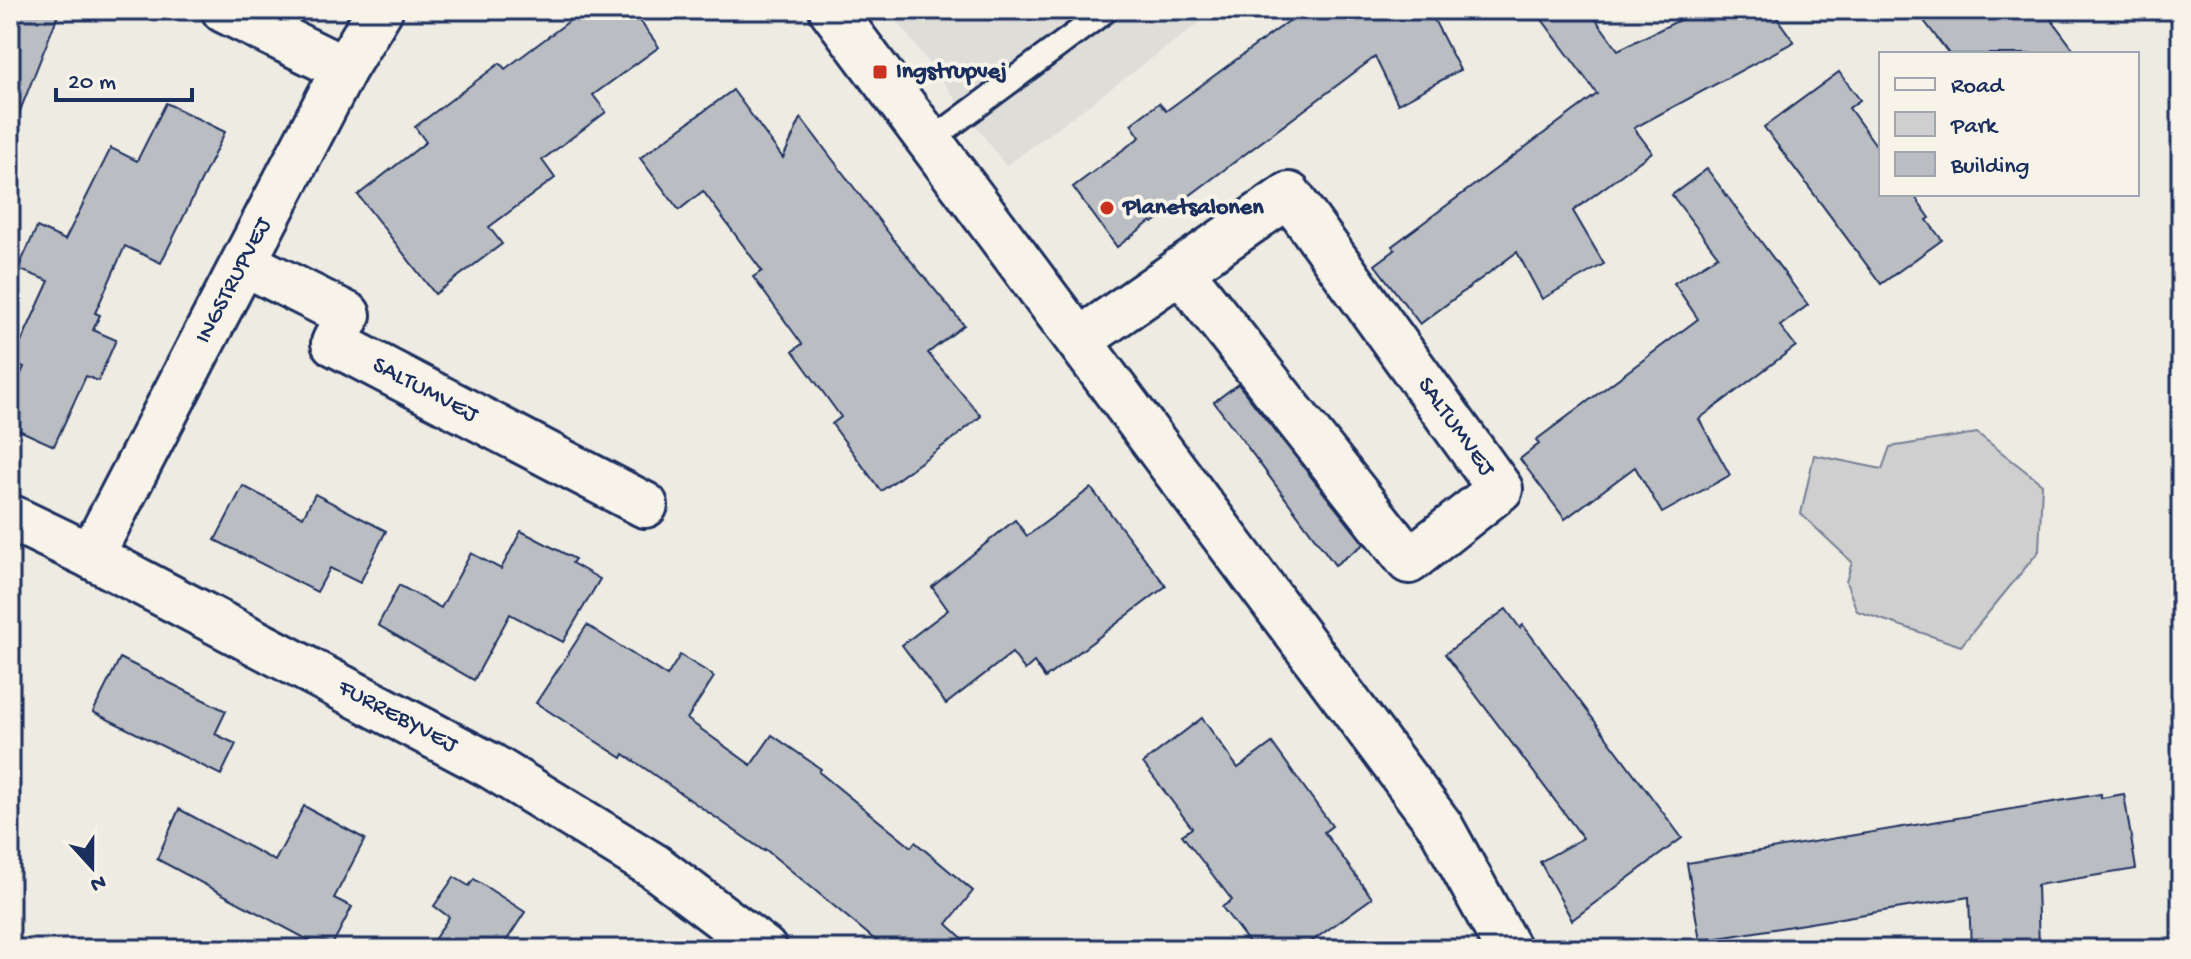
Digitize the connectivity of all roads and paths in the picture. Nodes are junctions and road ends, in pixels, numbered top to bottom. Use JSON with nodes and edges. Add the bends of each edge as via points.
{"nodes":[{"id":1,"x":224,"y":10,"type":"edge"},
{"id":2,"x":380,"y":10,"type":"edge"},
{"id":3,"x":832,"y":10,"type":"edge"},
{"id":4,"x":1107,"y":10,"type":"edge"},
{"id":5,"x":344,"y":69,"type":"junction"},
{"id":6,"x":930,"y":141,"type":"junction"},
{"id":7,"x":244,"y":263,"type":"junction"},
{"id":8,"x":1180,"y":270,"type":"junction"},
{"id":9,"x":1080,"y":340,"type":"junction"},
{"id":10,"x":645,"y":505,"type":"dead end"},
{"id":11,"x":10,"y":517,"type":"edge"},
{"id":12,"x":91,"y":556,"type":"junction"},
{"id":13,"x":764,"y":949,"type":"edge"},
{"id":14,"x":1508,"y":949,"type":"edge"}],
"edges":[{"from":1,"to":5,"type":"street"},
{"from":2,"to":5,"type":"street","name":"INGSTRUPVEJ"},
{"from":3,"to":6,"type":"street"},
{"from":4,"to":6,"type":"lane"},
{"from":5,"to":7,"type":"street","name":"INGSTRUPVEJ"},
{"from":6,"to":9,"type":"street"},
{"from":7,"to":10,"type":"street","name":"SALTUMVEJ","via":[[348,315],[334,343]]},
{"from":7,"to":12,"type":"street","name":"INGSTRUPVEJ"},
{"from":8,"to":8,"type":"street","name":"SALTUMVEJ","via":[[1409,561],[1500,489],[1289,195]]},
{"from":8,"to":9,"type":"street","name":"SALTUMVEJ"},
{"from":9,"to":14,"type":"street","via":[[1441,827]]},
{"from":11,"to":12,"type":"street","name":"FURREBYVEJ"},
{"from":12,"to":13,"type":"street","name":"FURREBYVEJ","via":[[491,766],[654,866]]}]}
